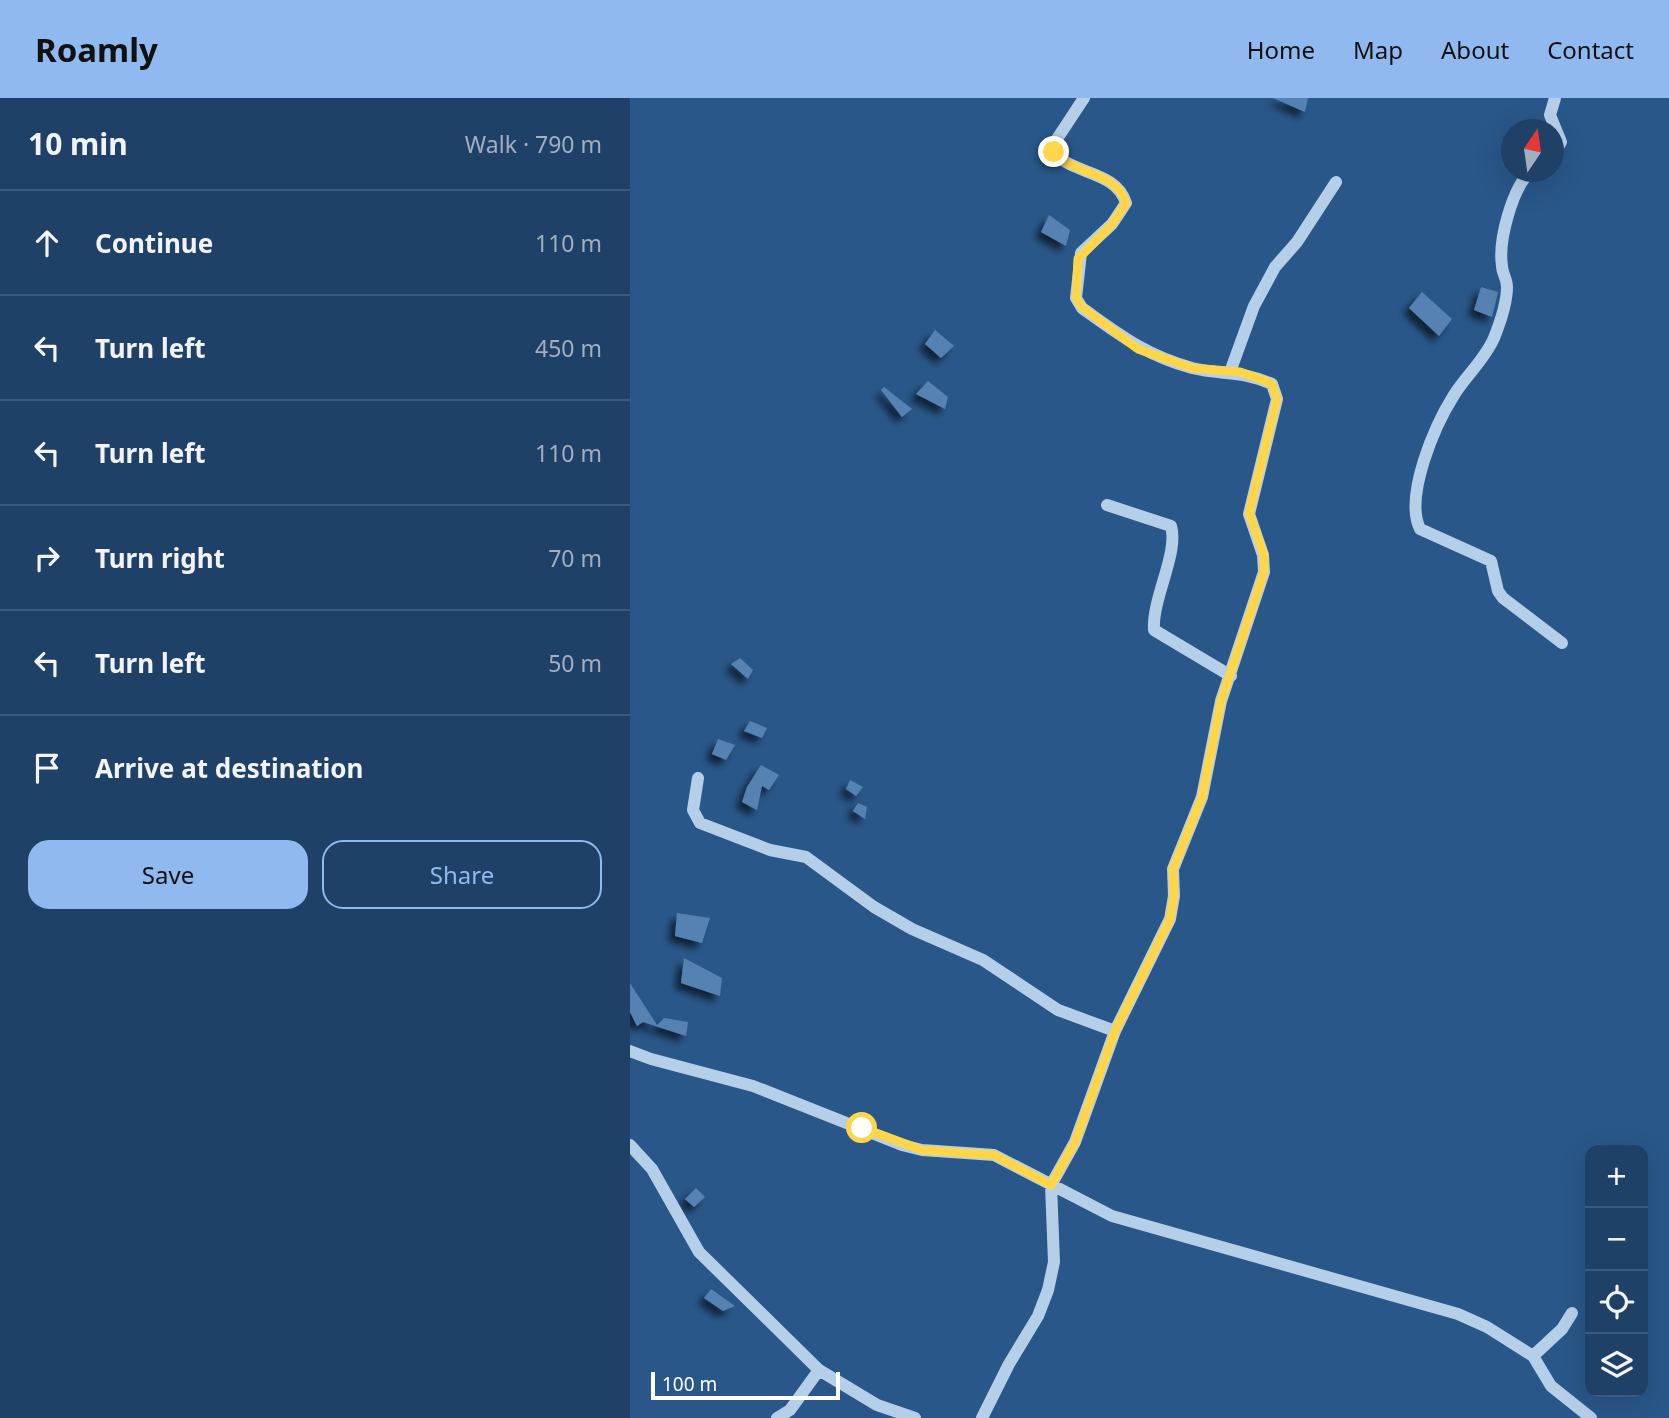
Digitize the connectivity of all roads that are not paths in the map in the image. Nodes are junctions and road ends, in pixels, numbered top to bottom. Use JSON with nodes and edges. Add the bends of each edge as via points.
{"nodes":[{"id":1,"x":1084,"y":98,"type":"edge"},
{"id":2,"x":1555,"y":98,"type":"edge"},
{"id":3,"x":1551,"y":119,"type":"edge"},
{"id":4,"x":1336,"y":182,"type":"dead end"},
{"id":5,"x":1521,"y":182,"type":"edge"},
{"id":6,"x":1230,"y":372,"type":"junction"},
{"id":7,"x":1107,"y":505,"type":"dead end"},
{"id":8,"x":1562,"y":643,"type":"dead end"},
{"id":9,"x":1231,"y":676,"type":"junction"},
{"id":10,"x":698,"y":778,"type":"dead end"},
{"id":11,"x":1115,"y":1031,"type":"junction"},
{"id":12,"x":630,"y":1051,"type":"edge"},
{"id":13,"x":630,"y":1144,"type":"edge"},
{"id":14,"x":1051,"y":1185,"type":"junction"},
{"id":15,"x":1572,"y":1313,"type":"dead end"},
{"id":16,"x":1533,"y":1356,"type":"junction"},
{"id":17,"x":819,"y":1370,"type":"junction"},
{"id":18,"x":777,"y":1418,"type":"edge"},
{"id":19,"x":915,"y":1418,"type":"edge"},
{"id":20,"x":982,"y":1418,"type":"edge"},
{"id":21,"x":1591,"y":1418,"type":"edge"}],
"edges":[{"from":1,"to":6,"type":"street","via":[[1055,142],[1054,152],[1106,180],[1126,203],[1112,224],[1081,253],[1076,298],[1138,349],[1192,368]]},
{"from":2,"to":3,"type":"street"},
{"from":4,"to":6,"type":"street","via":[[1275,267],[1254,306]]},
{"from":5,"to":8,"type":"street","via":[[1505,226],[1502,267],[1507,289],[1499,324],[1493,341],[1453,396],[1428,450],[1413,506],[1420,530],[1491,561],[1503,598]]},
{"from":6,"to":9,"type":"street","via":[[1272,384],[1277,399],[1249,513],[1264,555],[1264,572]]},
{"from":7,"to":9,"type":"street","via":[[1171,526],[1173,547],[1161,581],[1154,630]]},
{"from":9,"to":11,"type":"street","via":[[1214,728],[1202,797],[1173,869],[1173,910]]},
{"from":10,"to":11,"type":"street","via":[[693,810],[700,823],[770,850],[806,857],[912,929],[983,960],[1063,1013]]},
{"from":11,"to":14,"type":"street","via":[[1075,1142]]},
{"from":12,"to":14,"type":"street","via":[[764,1090],[902,1145],[994,1155]]},
{"from":13,"to":17,"type":"street","via":[[652,1169],[699,1251]]},
{"from":14,"to":16,"type":"street","via":[[1147,1228],[1458,1314]]},
{"from":14,"to":20,"type":"street","via":[[1054,1262],[1048,1290]]},
{"from":15,"to":16,"type":"street"},
{"from":16,"to":21,"type":"street","via":[[1551,1386]]},
{"from":17,"to":18,"type":"street","via":[[790,1410]]},
{"from":17,"to":19,"type":"street","via":[[877,1405]]}]}
